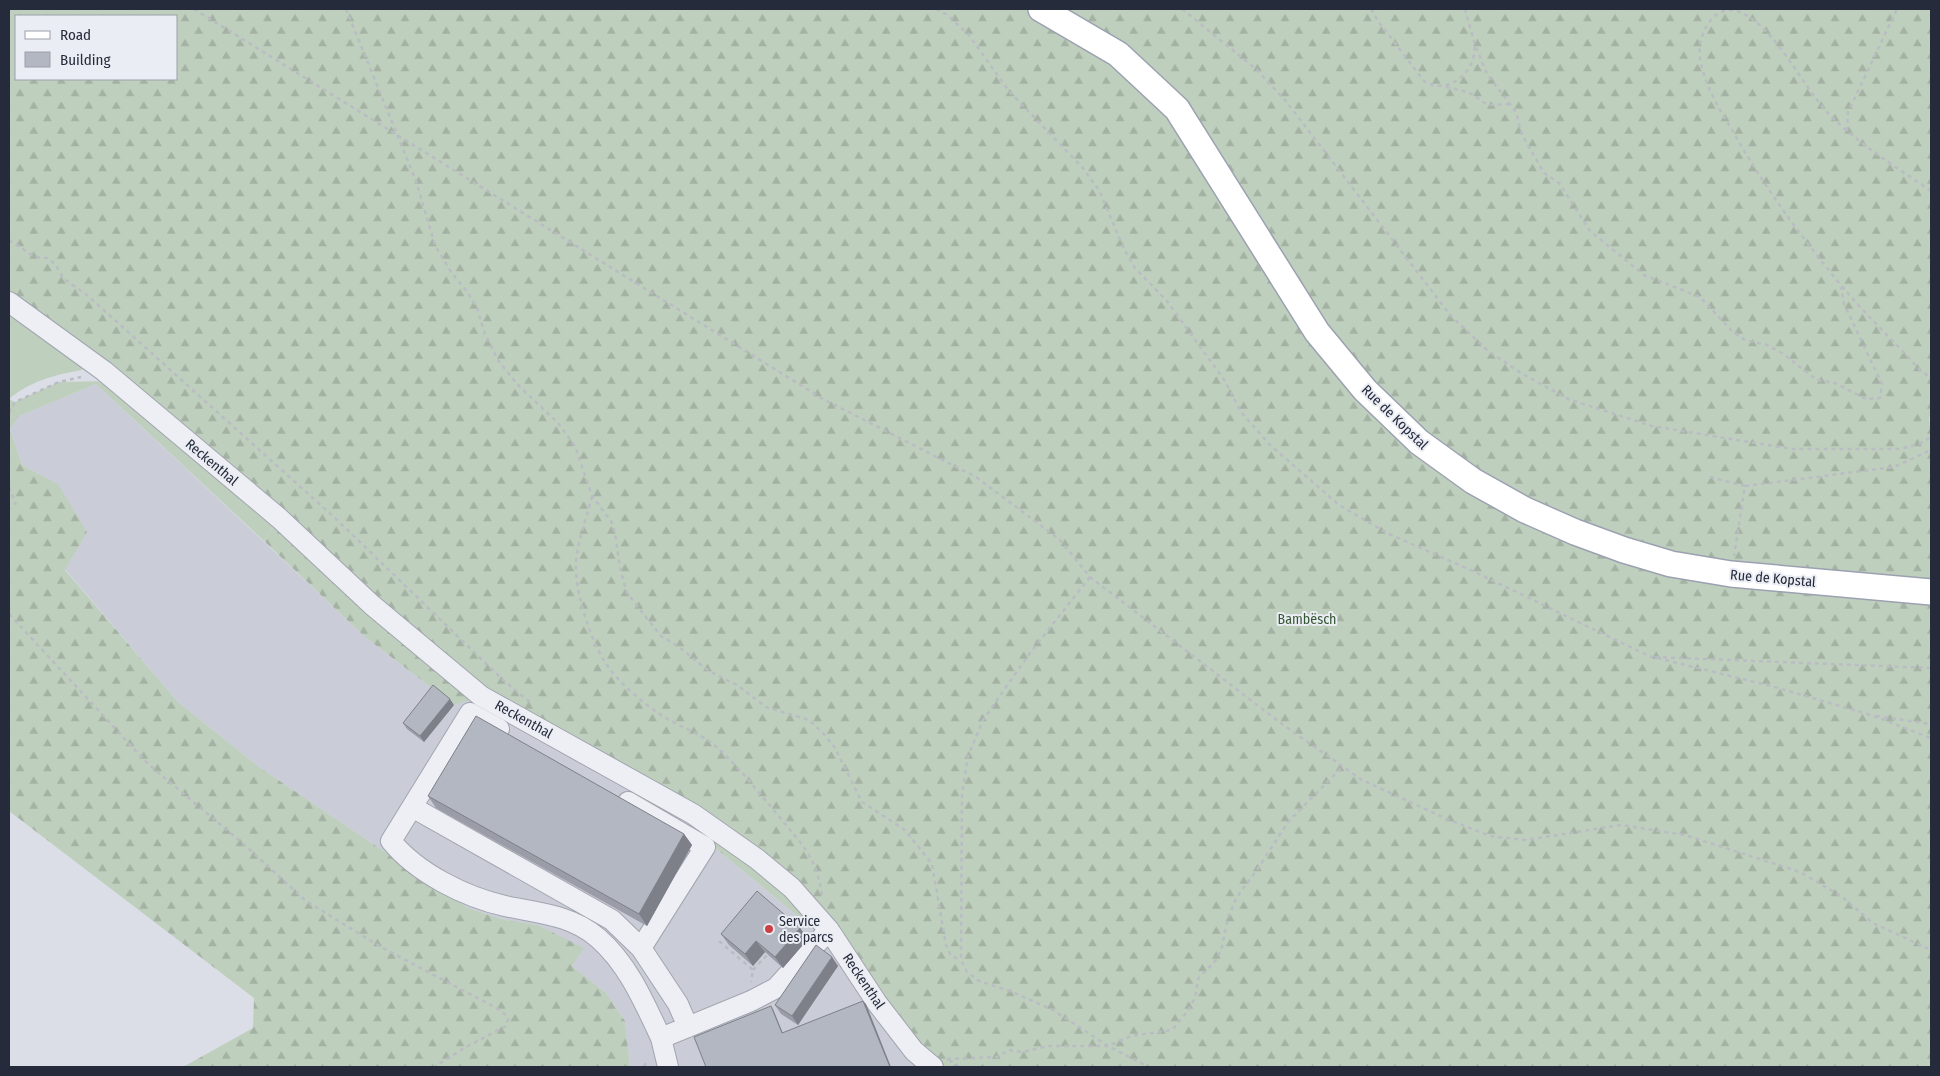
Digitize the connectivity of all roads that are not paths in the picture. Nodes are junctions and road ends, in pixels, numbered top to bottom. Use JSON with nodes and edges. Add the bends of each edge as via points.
{"nodes":[{"id":1,"x":1041,"y":9,"type":"edge"},
{"id":2,"x":9,"y":302,"type":"edge"},
{"id":3,"x":1931,"y":592,"type":"edge"},
{"id":4,"x":482,"y":696,"type":"junction"},
{"id":5,"x":470,"y":713,"type":"junction"},
{"id":6,"x":514,"y":738,"type":"edge"},
{"id":7,"x":609,"y":791,"type":"edge"},
{"id":8,"x":662,"y":797,"type":"junction"},
{"id":9,"x":412,"y":807,"type":"junction"},
{"id":10,"x":652,"y":816,"type":"junction"},
{"id":11,"x":829,"y":930,"type":"junction"},
{"id":12,"x":641,"y":948,"type":"junction"},
{"id":13,"x":688,"y":1026,"type":"junction"},
{"id":14,"x":661,"y":1038,"type":"junction"},
{"id":15,"x":668,"y":1067,"type":"edge"},
{"id":16,"x":933,"y":1067,"type":"edge"}],
"edges":[{"from":1,"to":3,"type":"main road","name":"Rue de Kopstal","via":[[1118,54],[1177,109],[1318,332],[1365,390],[1418,442],[1473,481],[1525,510],[1575,532],[1671,564],[1731,574]]},
{"from":2,"to":4,"type":"street","name":"Reckenthal","via":[[104,371],[279,518],[372,605]]},
{"from":4,"to":5,"type":"street"},
{"from":4,"to":8,"type":"street","name":"Reckenthal"},
{"from":5,"to":6,"type":"street"},
{"from":5,"to":9,"type":"street"},
{"from":7,"to":10,"type":"street"},
{"from":8,"to":10,"type":"street"},
{"from":8,"to":11,"type":"street","name":"Reckenthal","via":[[757,859],[792,888]]},
{"from":9,"to":12,"type":"street","via":[[612,920]]},
{"from":9,"to":14,"type":"street","via":[[391,841],[402,855],[419,869],[477,898],[559,916],[597,937],[620,962]]},
{"from":10,"to":12,"type":"street","via":[[705,847]]},
{"from":11,"to":13,"type":"street","via":[[776,988]]},
{"from":11,"to":16,"type":"street","name":"Reckenthal","via":[[904,1038]]},
{"from":12,"to":13,"type":"street","via":[[678,1004]]},
{"from":13,"to":14,"type":"street"},
{"from":14,"to":15,"type":"street"}]}
